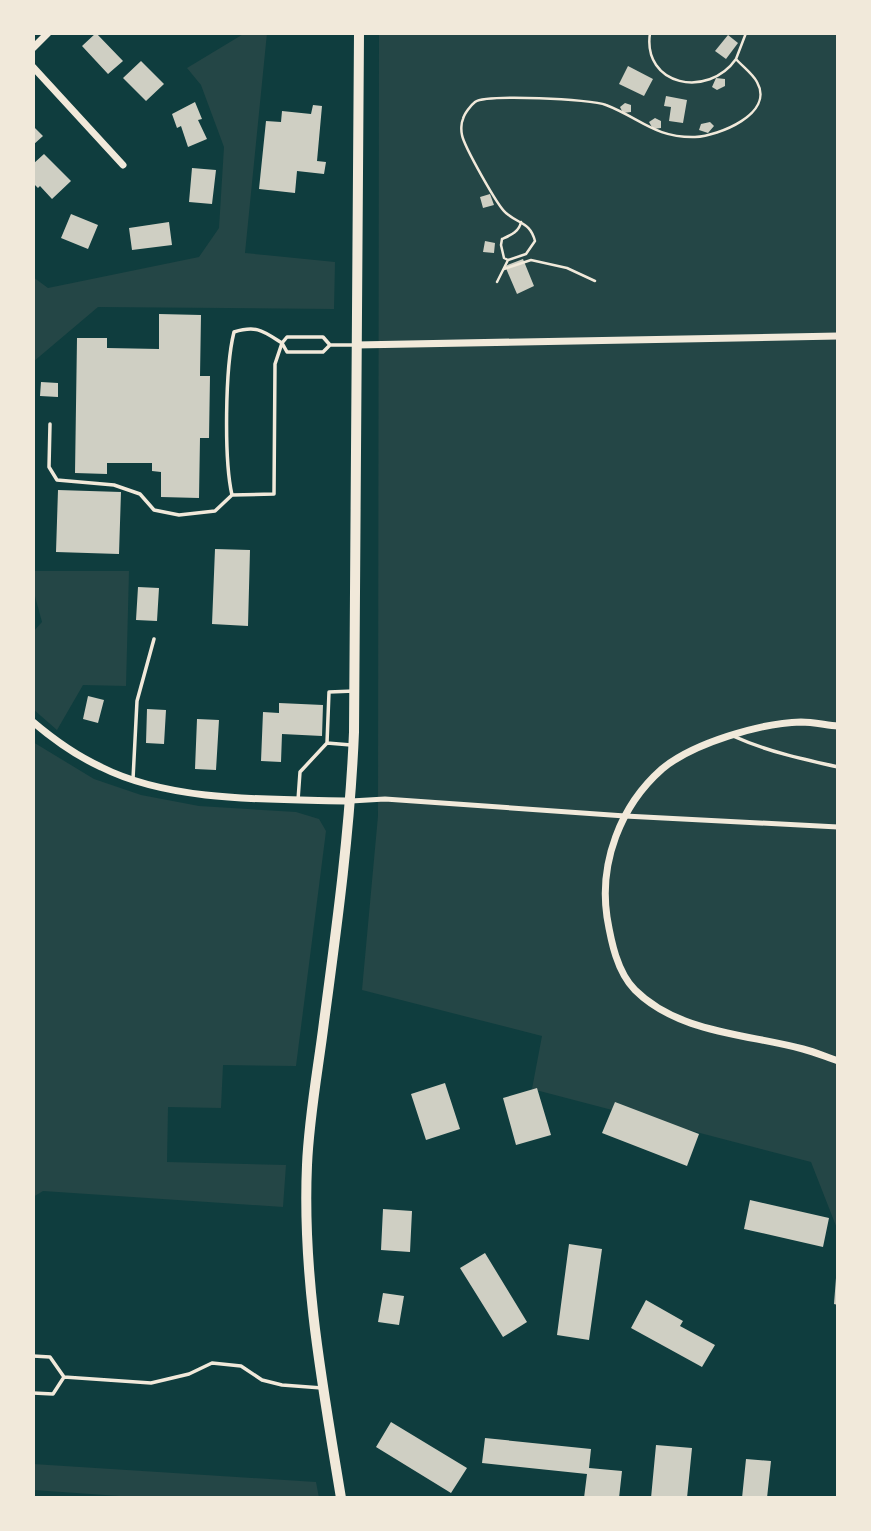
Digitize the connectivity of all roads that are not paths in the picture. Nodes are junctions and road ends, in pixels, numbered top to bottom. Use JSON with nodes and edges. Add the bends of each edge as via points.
{"nodes":[{"id":1,"x":48,"y":33,"type":"edge"},
{"id":2,"x":359,"y":33,"type":"edge"},
{"id":3,"x":33,"y":48,"type":"edge"},
{"id":4,"x":33,"y":67,"type":"edge"},
{"id":5,"x":123,"y":165,"type":"dead end"},
{"id":6,"x":838,"y":336,"type":"edge"},
{"id":7,"x":282,"y":344,"type":"junction"},
{"id":8,"x":330,"y":345,"type":"junction"},
{"id":9,"x":356,"y":345,"type":"junction"},
{"id":10,"x":50,"y":424,"type":"dead end"},
{"id":11,"x":232,"y":495,"type":"junction"},
{"id":12,"x":154,"y":639,"type":"dead end"},
{"id":13,"x":354,"y":691,"type":"junction"},
{"id":14,"x":33,"y":722,"type":"edge"},
{"id":15,"x":838,"y":726,"type":"edge"},
{"id":16,"x":730,"y":734,"type":"junction"},
{"id":17,"x":327,"y":743,"type":"junction"},
{"id":18,"x":353,"y":745,"type":"junction"},
{"id":19,"x":838,"y":767,"type":"edge"},
{"id":20,"x":133,"y":779,"type":"junction"},
{"id":21,"x":298,"y":800,"type":"junction"},
{"id":22,"x":351,"y":801,"type":"junction"},
{"id":23,"x":625,"y":816,"type":"junction"},
{"id":24,"x":838,"y":827,"type":"edge"},
{"id":25,"x":838,"y":1061,"type":"edge"},
{"id":26,"x":33,"y":1356,"type":"edge"},
{"id":27,"x":64,"y":1377,"type":"junction"},
{"id":28,"x":324,"y":1388,"type":"junction"},
{"id":29,"x":33,"y":1393,"type":"edge"},
{"id":30,"x":341,"y":1498,"type":"edge"}],
"edges":[{"from":1,"to":3,"type":"street"},
{"from":2,"to":9,"type":"main road"},
{"from":4,"to":5,"type":"street"},
{"from":6,"to":9,"type":"street"},
{"from":7,"to":8,"type":"lane","via":[[287,337],[323,337]]},
{"from":7,"to":8,"type":"lane","via":[[287,352],[323,352]]},
{"from":7,"to":11,"type":"lane","via":[[275,364],[274,494]]},
{"from":7,"to":11,"type":"lane","via":[[265,331],[250,327],[234,332],[228,436]]},
{"from":8,"to":9,"type":"lane"},
{"from":9,"to":13,"type":"main road"},
{"from":10,"to":11,"type":"lane","via":[[49,467],[57,480],[114,485],[140,494],[154,510],[179,515],[215,511]]},
{"from":12,"to":20,"type":"lane","via":[[137,701]]},
{"from":13,"to":17,"type":"lane","via":[[329,692]]},
{"from":13,"to":18,"type":"main road"},
{"from":14,"to":20,"type":"street","via":[[101,768]]},
{"from":15,"to":16,"type":"street","via":[[802,722]]},
{"from":16,"to":19,"type":"lane"},
{"from":16,"to":23,"type":"street","via":[[663,768]]},
{"from":17,"to":18,"type":"lane"},
{"from":17,"to":21,"type":"lane","via":[[300,772]]},
{"from":18,"to":22,"type":"main road"},
{"from":20,"to":21,"type":"street","via":[[197,794]]},
{"from":21,"to":22,"type":"street"},
{"from":22,"to":23,"type":"street","via":[[385,799]]},
{"from":22,"to":28,"type":"main road","via":[[307,1162],[309,1275]]},
{"from":23,"to":24,"type":"street"},
{"from":23,"to":25,"type":"street","via":[[610,851],[604,897],[614,949],[634,989],[676,1017]]},
{"from":26,"to":27,"type":"lane","via":[[50,1357]]},
{"from":27,"to":28,"type":"lane","via":[[151,1383],[212,1363],[241,1366],[262,1380],[282,1385]]},
{"from":27,"to":29,"type":"lane","via":[[53,1394]]},
{"from":28,"to":30,"type":"main road"}]}
